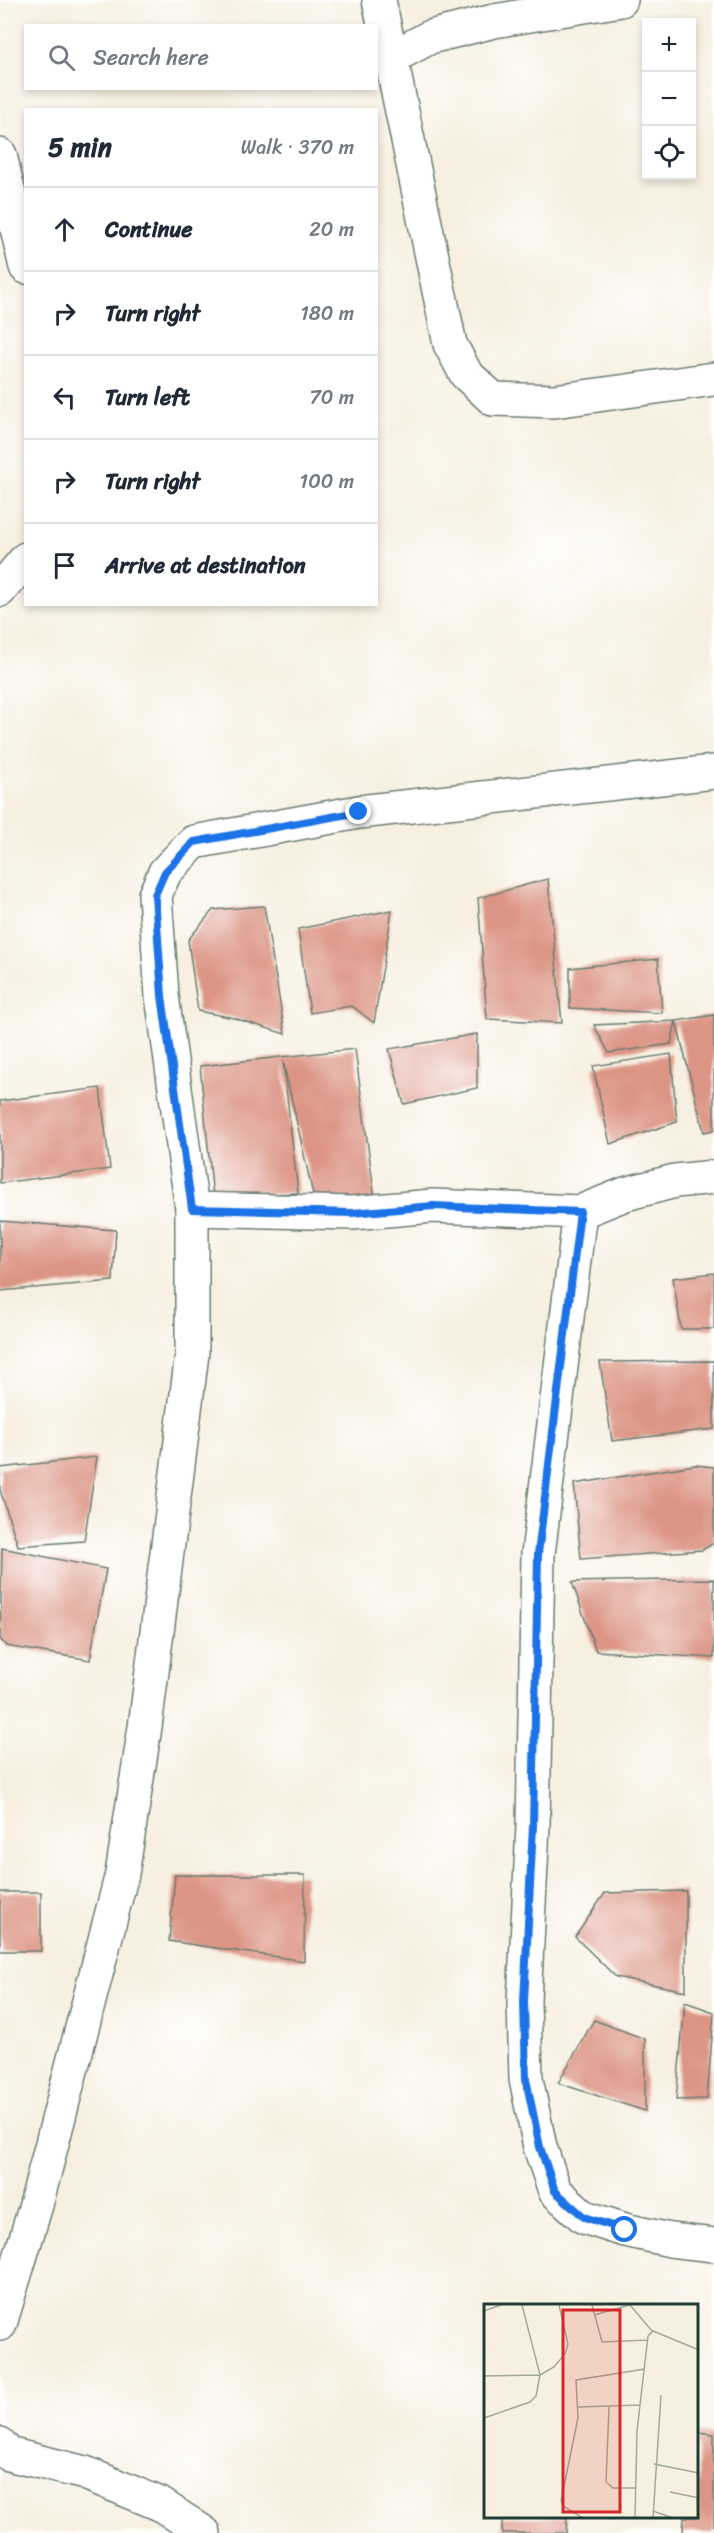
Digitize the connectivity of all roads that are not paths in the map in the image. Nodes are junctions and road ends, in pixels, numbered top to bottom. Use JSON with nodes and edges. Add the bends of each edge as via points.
{"nodes":[{"id":1,"x":380,"y":0,"type":"edge"},
{"id":2,"x":621,"y":0,"type":"edge"},
{"id":3,"x":393,"y":57,"type":"junction"},
{"id":4,"x":0,"y":155,"type":"edge"},
{"id":5,"x":24,"y":258,"type":"edge"},
{"id":6,"x":714,"y":379,"type":"edge"},
{"id":7,"x":24,"y":561,"type":"edge"},
{"id":8,"x":0,"y":590,"type":"edge"},
{"id":9,"x":714,"y":772,"type":"edge"},
{"id":10,"x":714,"y":1177,"type":"edge"},
{"id":11,"x":192,"y":1209,"type":"junction"},
{"id":12,"x":580,"y":1212,"type":"junction"},
{"id":13,"x":714,"y":2245,"type":"edge"},
{"id":14,"x":0,"y":2325,"type":"edge"},
{"id":15,"x":0,"y":2444,"type":"edge"},
{"id":16,"x":204,"y":2533,"type":"edge"}],
"edges":[{"from":1,"to":3,"type":"street"},
{"from":2,"to":3,"type":"street","via":[[494,21],[430,37]]},
{"from":3,"to":6,"type":"street","via":[[450,344],[466,374],[493,399],[554,400]]},
{"from":4,"to":5,"type":"street"},
{"from":7,"to":8,"type":"street"},
{"from":9,"to":11,"type":"street","via":[[359,812],[194,842],[165,872],[155,895],[162,996]]},
{"from":10,"to":12,"type":"street","via":[[675,1181],[625,1194]]},
{"from":11,"to":12,"type":"street","via":[[352,1213],[433,1206]]},
{"from":11,"to":14,"type":"street","via":[[192,1354],[145,1727],[122,1874],[36,2205]]},
{"from":12,"to":13,"type":"street","via":[[538,1554],[533,1826],[524,2001],[526,2079],[540,2147],[555,2191],[584,2217],[625,2230]]},
{"from":15,"to":16,"type":"street","via":[[8,2454],[86,2473],[160,2504]]}]}
